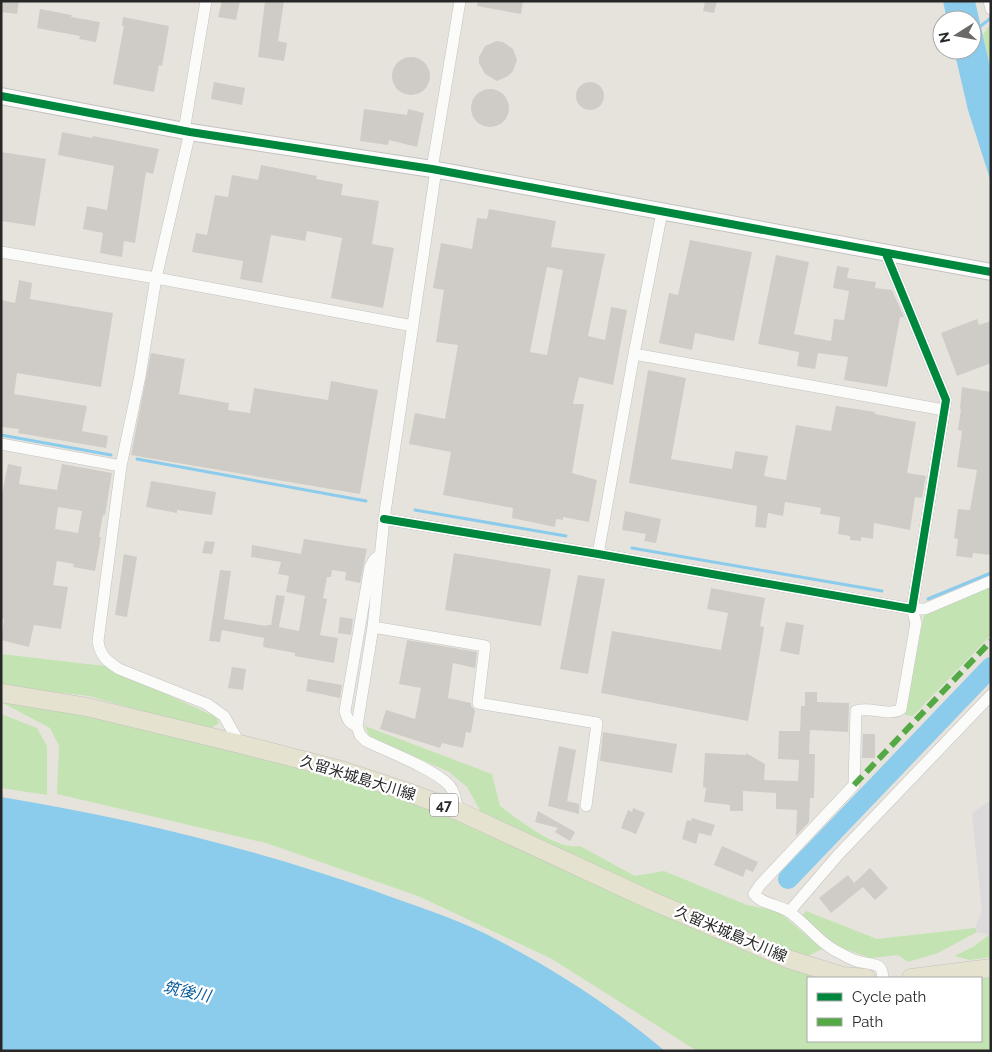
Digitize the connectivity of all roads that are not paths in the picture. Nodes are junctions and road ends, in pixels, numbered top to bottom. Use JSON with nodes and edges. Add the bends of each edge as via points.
{"nodes":[{"id":1,"x":206,"y":1,"type":"edge"},
{"id":2,"x":460,"y":1,"type":"edge"},
{"id":3,"x":989,"y":1,"type":"edge"},
{"id":4,"x":991,"y":9,"type":"edge"},
{"id":5,"x":1,"y":96,"type":"edge"},
{"id":6,"x":187,"y":132,"type":"junction"},
{"id":7,"x":434,"y":170,"type":"junction"},
{"id":8,"x":662,"y":212,"type":"junction"},
{"id":9,"x":1,"y":252,"type":"edge"},
{"id":10,"x":886,"y":254,"type":"junction"},
{"id":11,"x":991,"y":272,"type":"edge"},
{"id":12,"x":156,"y":278,"type":"junction"},
{"id":13,"x":413,"y":326,"type":"junction"},
{"id":14,"x":634,"y":354,"type":"junction"},
{"id":15,"x":944,"y":410,"type":"junction"},
{"id":16,"x":1,"y":444,"type":"edge"},
{"id":17,"x":121,"y":466,"type":"junction"},
{"id":18,"x":384,"y":519,"type":"junction"},
{"id":19,"x":598,"y":554,"type":"junction"},
{"id":20,"x":380,"y":555,"type":"junction"},
{"id":21,"x":991,"y":580,"type":"edge"},
{"id":22,"x":912,"y":609,"type":"junction"},
{"id":23,"x":373,"y":627,"type":"junction"},
{"id":24,"x":1,"y":693,"type":"edge"},
{"id":25,"x":991,"y":695,"type":"edge"},
{"id":26,"x":357,"y":726,"type":"junction"},
{"id":27,"x":240,"y":744,"type":"junction"},
{"id":28,"x":586,"y":806,"type":"dead end"},
{"id":29,"x":458,"y":811,"type":"junction"},
{"id":30,"x":789,"y":912,"type":"junction"},
{"id":31,"x":991,"y":968,"type":"edge"},
{"id":32,"x":854,"y":977,"type":"edge"},
{"id":33,"x":884,"y":977,"type":"edge"},
{"id":34,"x":919,"y":977,"type":"edge"}],
"edges":[{"from":1,"to":6,"type":"street"},
{"from":2,"to":7,"type":"street"},
{"from":3,"to":4,"type":"street"},
{"from":5,"to":6,"type":"street"},
{"from":6,"to":7,"type":"street"},
{"from":6,"to":12,"type":"street"},
{"from":7,"to":8,"type":"street"},
{"from":7,"to":13,"type":"street"},
{"from":8,"to":10,"type":"street"},
{"from":8,"to":14,"type":"street"},
{"from":9,"to":12,"type":"street"},
{"from":10,"to":11,"type":"street"},
{"from":10,"to":15,"type":"street","via":[[946,400]]},
{"from":12,"to":13,"type":"street"},
{"from":12,"to":17,"type":"street"},
{"from":13,"to":18,"type":"street"},
{"from":14,"to":15,"type":"street"},
{"from":14,"to":19,"type":"street"},
{"from":15,"to":22,"type":"street"},
{"from":16,"to":17,"type":"street"},
{"from":17,"to":27,"type":"street","via":[[98,641],[100,652],[106,661],[119,669],[207,704],[224,716]]},
{"from":18,"to":19,"type":"street"},
{"from":18,"to":20,"type":"street"},
{"from":19,"to":22,"type":"street"},
{"from":20,"to":23,"type":"street"},
{"from":20,"to":26,"type":"street","via":[[370,567],[345,711],[347,719]]},
{"from":21,"to":22,"type":"street","via":[[925,609]]},
{"from":22,"to":30,"type":"street","via":[[916,624],[902,709],[896,712],[856,710],[854,785],[754,894],[756,898]]},
{"from":23,"to":26,"type":"street"},
{"from":23,"to":28,"type":"street","via":[[485,646],[478,703],[597,723]]},
{"from":24,"to":27,"type":"main road","name":"久留米城島大川線","number":"47","via":[[87,707]]},
{"from":25,"to":30,"type":"street","via":[[838,855]]},
{"from":26,"to":29,"type":"street","via":[[366,741],[435,774],[449,786]]},
{"from":27,"to":29,"type":"main road","name":"久留米城島大川線","number":"47","via":[[341,770]]},
{"from":29,"to":32,"type":"main road","name":"久留米城島大川線","number":"47","via":[[650,900],[788,959]]},
{"from":30,"to":33,"type":"street","via":[[837,952],[879,967]]},
{"from":31,"to":34,"type":"main road"}]}
